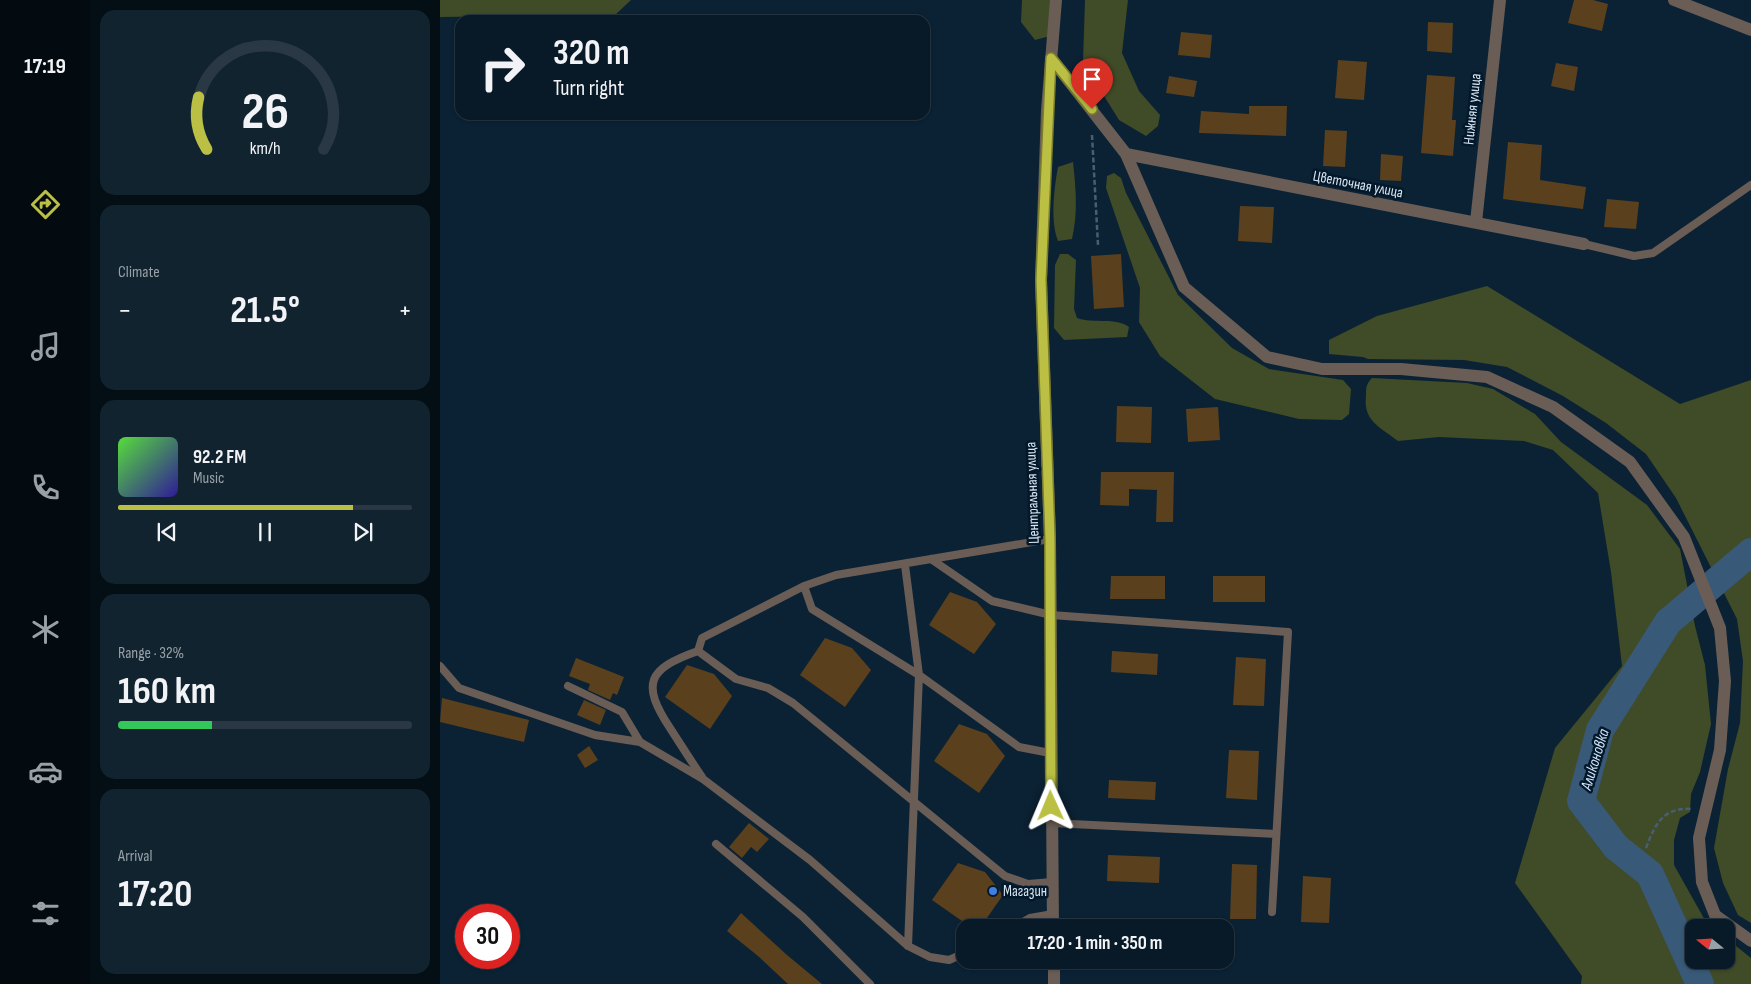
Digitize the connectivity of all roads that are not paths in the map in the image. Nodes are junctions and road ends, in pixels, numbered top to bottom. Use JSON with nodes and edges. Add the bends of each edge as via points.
{"nodes":[{"id":1,"x":1056,"y":0,"type":"edge"},
{"id":2,"x":1500,"y":0,"type":"edge"},
{"id":3,"x":1674,"y":0,"type":"edge"},
{"id":4,"x":1751,"y":30,"type":"edge"},
{"id":5,"x":1051,"y":58,"type":"junction"},
{"id":6,"x":1126,"y":154,"type":"junction"},
{"id":7,"x":1751,"y":185,"type":"edge"},
{"id":8,"x":1476,"y":222,"type":"junction"},
{"id":9,"x":1584,"y":244,"type":"joint"},
{"id":10,"x":1050,"y":539,"type":"junction"},
{"id":11,"x":932,"y":559,"type":"junction"},
{"id":12,"x":905,"y":565,"type":"junction"},
{"id":13,"x":804,"y":586,"type":"junction"},
{"id":14,"x":1051,"y":615,"type":"junction"},
{"id":15,"x":698,"y":651,"type":"junction"},
{"id":16,"x":440,"y":666,"type":"edge"},
{"id":17,"x":919,"y":675,"type":"junction"},
{"id":18,"x":568,"y":686,"type":"dead end"},
{"id":19,"x":640,"y":742,"type":"junction"},
{"id":20,"x":1050,"y":753,"type":"junction"},
{"id":21,"x":703,"y":779,"type":"junction"},
{"id":22,"x":915,"y":804,"type":"junction"},
{"id":23,"x":1052,"y":823,"type":"junction"},
{"id":24,"x":1275,"y":834,"type":"junction"},
{"id":25,"x":716,"y":844,"type":"dead end"},
{"id":26,"x":1052,"y":882,"type":"junction"},
{"id":27,"x":1272,"y":912,"type":"dead end"},
{"id":28,"x":1053,"y":914,"type":"junction"},
{"id":29,"x":1028,"y":919,"type":"edge"},
{"id":30,"x":1053,"y":919,"type":"edge"},
{"id":31,"x":1751,"y":941,"type":"edge"},
{"id":32,"x":908,"y":946,"type":"junction"},
{"id":33,"x":956,"y":957,"type":"edge"},
{"id":34,"x":1054,"y":969,"type":"edge"},
{"id":35,"x":870,"y":984,"type":"edge"},
{"id":36,"x":1054,"y":984,"type":"edge"}],
"edges":[{"from":1,"to":5,"type":"street","name":"Центральная улица"},
{"from":2,"to":8,"type":"street","name":"Нижняя улица"},
{"from":3,"to":4,"type":"street"},
{"from":5,"to":6,"type":"street"},
{"from":5,"to":10,"type":"street","name":"Центральная улица","via":[[1041,280]]},
{"from":6,"to":8,"type":"street","name":"Цветочная улица"},
{"from":6,"to":31,"type":"street","via":[[1184,287],[1267,357],[1322,369],[1401,369],[1487,377],[1553,407],[1630,462],[1684,537],[1720,628],[1725,681],[1720,750],[1700,838],[1702,882],[1714,915]]},
{"from":7,"to":9,"type":"lane","via":[[1653,253],[1634,256]]},
{"from":8,"to":9,"type":"street","name":"Цветочная улица"},
{"from":10,"to":11,"type":"lane"},
{"from":10,"to":14,"type":"street","name":"Центральная улица"},
{"from":11,"to":12,"type":"lane"},
{"from":11,"to":14,"type":"lane","via":[[992,601]]},
{"from":12,"to":13,"type":"lane","via":[[836,575]]},
{"from":12,"to":17,"type":"lane"},
{"from":13,"to":15,"type":"lane","via":[[702,638]]},
{"from":13,"to":17,"type":"lane","via":[[812,609]]},
{"from":14,"to":20,"type":"street","name":"Центральная улица"},
{"from":14,"to":24,"type":"lane","via":[[1288,632]]},
{"from":15,"to":21,"type":"lane","via":[[675,659],[658,672],[651,689],[656,706]]},
{"from":15,"to":22,"type":"lane","via":[[736,679],[768,688],[794,703]]},
{"from":16,"to":19,"type":"lane","via":[[459,688],[594,735]]},
{"from":17,"to":20,"type":"lane","via":[[1019,748]]},
{"from":17,"to":22,"type":"lane"},
{"from":18,"to":19,"type":"lane","via":[[622,712]]},
{"from":19,"to":21,"type":"lane"},
{"from":20,"to":23,"type":"street","name":"Центральная улица"},
{"from":21,"to":32,"type":"lane","via":[[810,860]]},
{"from":22,"to":26,"type":"lane","via":[[1005,876],[1028,884]]},
{"from":22,"to":32,"type":"lane"},
{"from":23,"to":24,"type":"lane"},
{"from":23,"to":26,"type":"street","name":"Центральная улица"},
{"from":24,"to":27,"type":"lane"},
{"from":25,"to":35,"type":"lane","via":[[803,917]]},
{"from":26,"to":28,"type":"street","name":"Центральная улица"},
{"from":28,"to":29,"type":"lane"},
{"from":28,"to":30,"type":"street","name":"Центральная улица"},
{"from":32,"to":33,"type":"lane","via":[[930,957],[949,960]]},
{"from":34,"to":36,"type":"street"}]}
